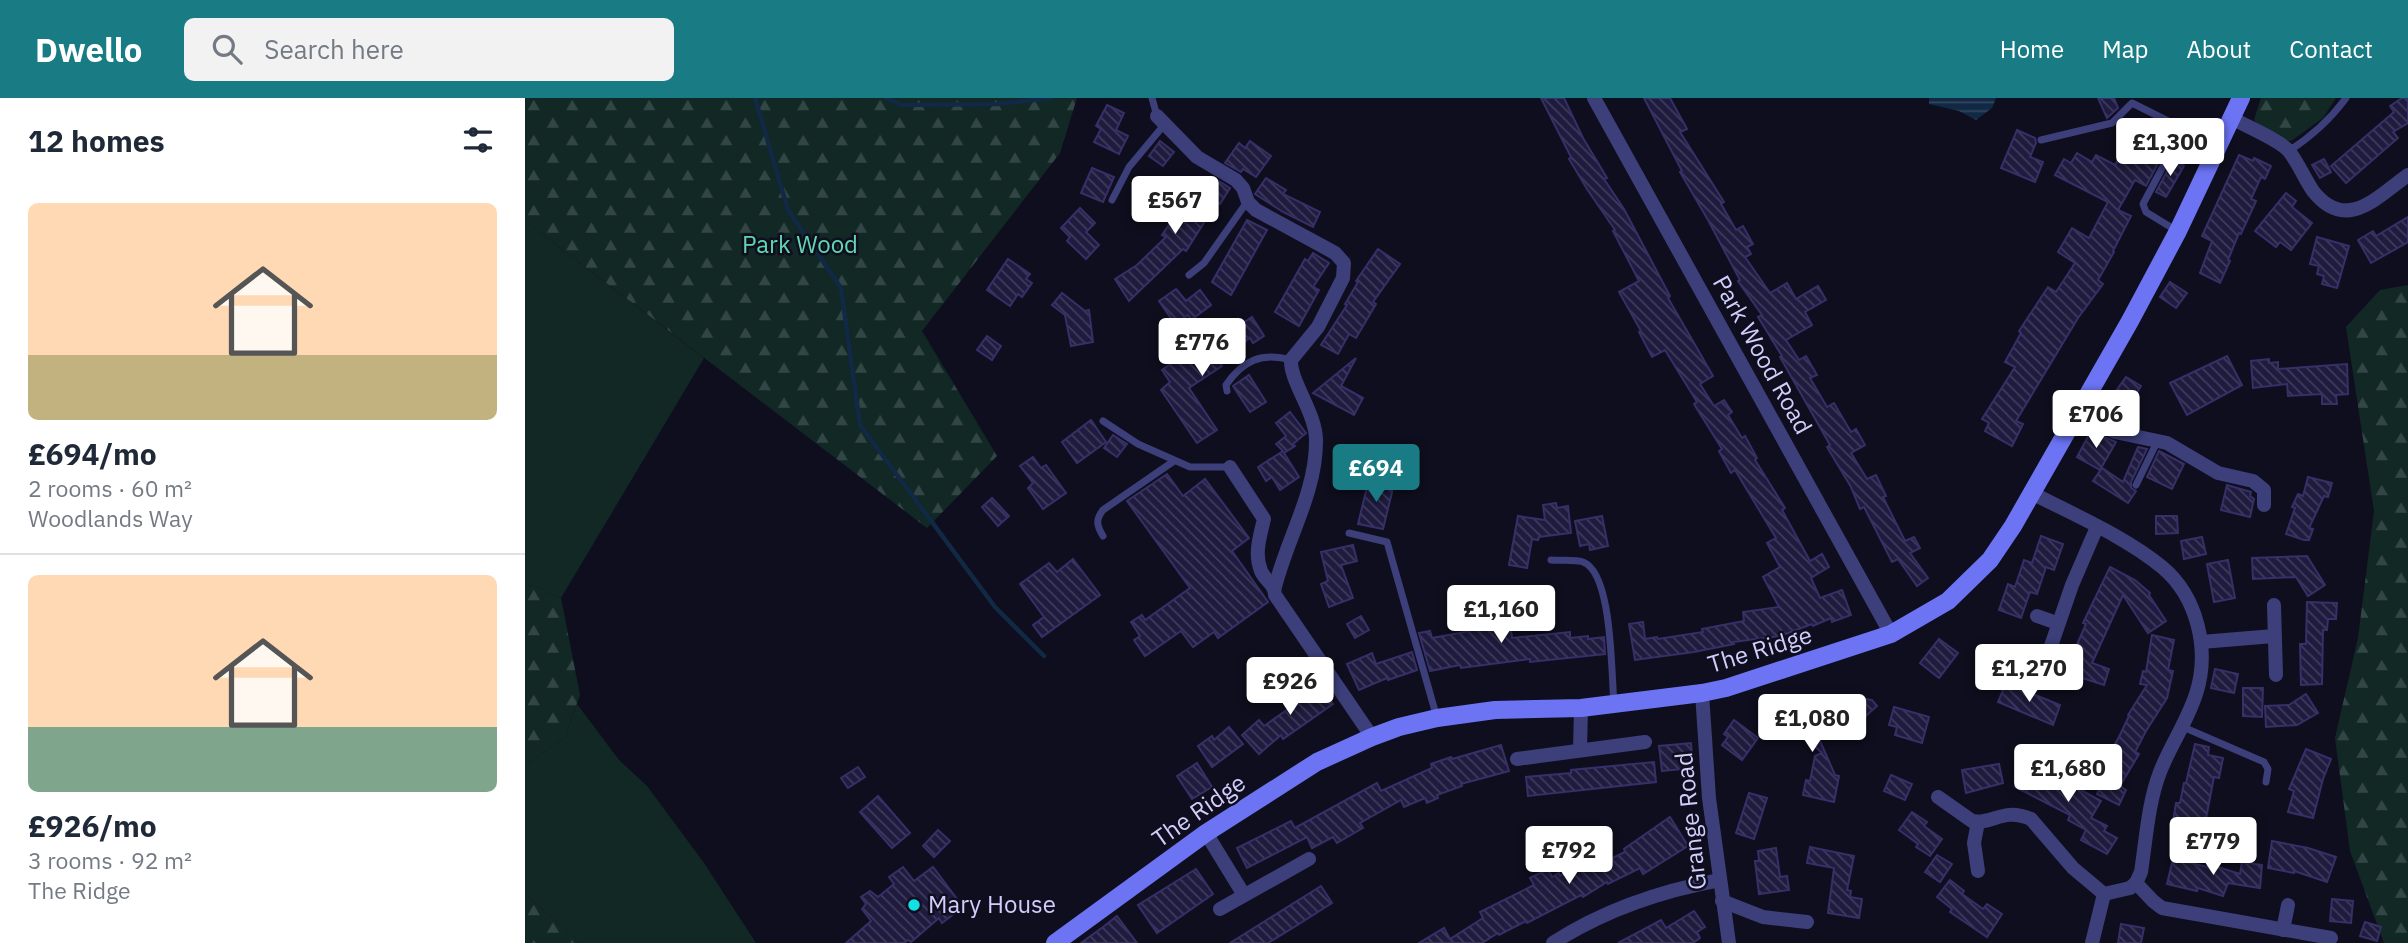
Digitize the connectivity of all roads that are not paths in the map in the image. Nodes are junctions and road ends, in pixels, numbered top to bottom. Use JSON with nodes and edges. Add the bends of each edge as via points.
{"nodes":[{"id":1,"x":1152,"y":98,"type":"edge"},
{"id":2,"x":1594,"y":98,"type":"edge"},
{"id":3,"x":2241,"y":98,"type":"edge"},
{"id":4,"x":2346,"y":98,"type":"edge"},
{"id":5,"x":2232,"y":118,"type":"junction"},
{"id":6,"x":1160,"y":121,"type":"junction"},
{"id":7,"x":2148,"y":132,"type":"dead end"},
{"id":8,"x":2041,"y":140,"type":"dead end"},
{"id":9,"x":2174,"y":146,"type":"junction"},
{"id":10,"x":2219,"y":146,"type":"junction"},
{"id":11,"x":2288,"y":151,"type":"junction"},
{"id":12,"x":2210,"y":165,"type":"junction"},
{"id":13,"x":2408,"y":175,"type":"edge"},
{"id":14,"x":1112,"y":200,"type":"dead end"},
{"id":15,"x":1248,"y":202,"type":"junction"},
{"id":16,"x":2178,"y":231,"type":"junction"},
{"id":17,"x":1189,"y":275,"type":"dead end"},
{"id":18,"x":1291,"y":360,"type":"junction"},
{"id":19,"x":1227,"y":391,"type":"dead end"},
{"id":20,"x":2078,"y":415,"type":"junction"},
{"id":21,"x":1103,"y":421,"type":"dead end"},
{"id":22,"x":2157,"y":440,"type":"junction"},
{"id":23,"x":1174,"y":461,"type":"junction"},
{"id":24,"x":1230,"y":467,"type":"joint"},
{"id":25,"x":2136,"y":485,"type":"dead end"},
{"id":26,"x":2032,"y":493,"type":"junction"},
{"id":27,"x":2264,"y":505,"type":"dead end"},
{"id":28,"x":2098,"y":527,"type":"junction"},
{"id":29,"x":1349,"y":533,"type":"dead end"},
{"id":30,"x":1103,"y":536,"type":"dead end"},
{"id":31,"x":1551,"y":560,"type":"dead end"},
{"id":32,"x":1275,"y":587,"type":"junction"},
{"id":33,"x":2274,"y":605,"type":"dead end"},
{"id":34,"x":2037,"y":616,"type":"dead end"},
{"id":35,"x":2057,"y":623,"type":"junction"},
{"id":36,"x":1891,"y":634,"type":"junction"},
{"id":37,"x":2274,"y":636,"type":"junction"},
{"id":38,"x":2201,"y":642,"type":"junction"},
{"id":39,"x":2051,"y":646,"type":"dead end"},
{"id":40,"x":2276,"y":675,"type":"dead end"},
{"id":41,"x":1702,"y":693,"type":"junction"},
{"id":42,"x":1614,"y":704,"type":"junction"},
{"id":43,"x":1581,"y":708,"type":"junction"},
{"id":44,"x":1437,"y":718,"type":"junction"},
{"id":45,"x":2183,"y":727,"type":"junction"},
{"id":46,"x":1372,"y":737,"type":"junction"},
{"id":47,"x":1645,"y":742,"type":"dead end"},
{"id":48,"x":1580,"y":750,"type":"junction"},
{"id":49,"x":1517,"y":759,"type":"dead end"},
{"id":50,"x":2266,"y":782,"type":"dead end"},
{"id":51,"x":1938,"y":797,"type":"dead end"},
{"id":52,"x":1978,"y":822,"type":"junction"},
{"id":53,"x":1206,"y":833,"type":"junction"},
{"id":54,"x":1309,"y":859,"type":"dead end"},
{"id":55,"x":1978,"y":871,"type":"dead end"},
{"id":56,"x":1720,"y":880,"type":"junction"},
{"id":57,"x":2136,"y":883,"type":"junction"},
{"id":58,"x":2104,"y":894,"type":"junction"},
{"id":59,"x":1244,"y":895,"type":"junction"},
{"id":60,"x":1723,"y":901,"type":"junction"},
{"id":61,"x":2288,"y":905,"type":"dead end"},
{"id":62,"x":1220,"y":909,"type":"dead end"},
{"id":63,"x":1807,"y":922,"type":"dead end"},
{"id":64,"x":2283,"y":930,"type":"junction"},
{"id":65,"x":2330,"y":938,"type":"dead end"},
{"id":66,"x":1055,"y":943,"type":"edge"},
{"id":67,"x":1553,"y":943,"type":"edge"},
{"id":68,"x":1729,"y":943,"type":"edge"},
{"id":69,"x":2092,"y":943,"type":"edge"}],
"edges":[{"from":1,"to":6,"type":"lane"},
{"from":2,"to":36,"type":"street","name":"Park Wood Road"},
{"from":3,"to":5,"type":"main road","name":"The Ridge"},
{"from":4,"to":11,"type":"lane","via":[[2330,119]]},
{"from":5,"to":10,"type":"main road","name":"The Ridge"},
{"from":5,"to":11,"type":"street"},
{"from":6,"to":14,"type":"lane"},
{"from":6,"to":15,"type":"street","via":[[1197,157],[1236,180]]},
{"from":7,"to":9,"type":"lane"},
{"from":8,"to":10,"type":"lane","via":[[2112,123],[2132,103]]},
{"from":9,"to":12,"type":"lane"},
{"from":9,"to":16,"type":"lane","via":[[2141,203],[2145,212]]},
{"from":10,"to":12,"type":"main road","name":"The Ridge"},
{"from":11,"to":13,"type":"street","via":[[2315,193],[2334,209],[2348,212]]},
{"from":12,"to":16,"type":"main road","name":"The Ridge"},
{"from":15,"to":17,"type":"lane","via":[[1205,263]]},
{"from":15,"to":18,"type":"street","via":[[1335,253],[1344,263],[1343,278],[1318,327]]},
{"from":16,"to":20,"type":"main road","name":"The Ridge"},
{"from":18,"to":19,"type":"lane","via":[[1266,355],[1257,359],[1232,377]]},
{"from":18,"to":32,"type":"street","via":[[1317,441],[1313,471]]},
{"from":20,"to":22,"type":"street","via":[[2115,432]]},
{"from":20,"to":26,"type":"main road","name":"The Ridge"},
{"from":21,"to":23,"type":"lane"},
{"from":22,"to":25,"type":"lane"},
{"from":22,"to":27,"type":"street","via":[[2218,473],[2260,485]]},
{"from":23,"to":24,"type":"lane","via":[[1190,467]]},
{"from":23,"to":30,"type":"lane","via":[[1103,510],[1097,525]]},
{"from":24,"to":32,"type":"street","via":[[1264,519],[1257,546],[1261,570]]},
{"from":26,"to":28,"type":"street"},
{"from":26,"to":36,"type":"main road","name":"The Ridge","via":[[1990,560],[1969,583],[1930,614]]},
{"from":28,"to":35,"type":"street"},
{"from":28,"to":38,"type":"street","via":[[2165,569],[2189,599]]},
{"from":29,"to":44,"type":"lane","via":[[1387,542]]},
{"from":31,"to":42,"type":"lane","via":[[1585,562],[1602,586]]},
{"from":32,"to":46,"type":"street","via":[[1275,596]]},
{"from":33,"to":37,"type":"street"},
{"from":34,"to":35,"type":"street"},
{"from":35,"to":39,"type":"street"},
{"from":36,"to":41,"type":"main road","name":"The Ridge"},
{"from":37,"to":38,"type":"street"},
{"from":37,"to":40,"type":"street"},
{"from":38,"to":45,"type":"street","via":[[2197,693]]},
{"from":41,"to":42,"type":"main road","name":"The Ridge"},
{"from":41,"to":56,"type":"street","name":"Grange Road"},
{"from":42,"to":43,"type":"main road","name":"The Ridge"},
{"from":43,"to":44,"type":"main road","name":"The Ridge","via":[[1495,710]]},
{"from":43,"to":48,"type":"street"},
{"from":44,"to":46,"type":"main road","name":"The Ridge"},
{"from":45,"to":50,"type":"lane","via":[[2265,762]]},
{"from":45,"to":57,"type":"street","via":[[2160,772]]},
{"from":46,"to":53,"type":"main road","name":"The Ridge","via":[[1317,762]]},
{"from":47,"to":48,"type":"street"},
{"from":48,"to":49,"type":"street"},
{"from":51,"to":52,"type":"street"},
{"from":52,"to":55,"type":"street","via":[[1974,843]]},
{"from":52,"to":58,"type":"street","via":[[2005,814],[2031,819],[2073,868]]},
{"from":53,"to":59,"type":"street"},
{"from":53,"to":66,"type":"main road","name":"The Ridge"},
{"from":54,"to":59,"type":"street"},
{"from":56,"to":60,"type":"street","name":"Grange Road"},
{"from":56,"to":67,"type":"street","via":[[1635,901]]},
{"from":57,"to":58,"type":"street"},
{"from":57,"to":64,"type":"street","via":[[2162,908]]},
{"from":58,"to":69,"type":"street"},
{"from":59,"to":62,"type":"street"},
{"from":60,"to":63,"type":"street","via":[[1763,917]]},
{"from":60,"to":68,"type":"street","name":"Grange Road"},
{"from":61,"to":64,"type":"street"},
{"from":64,"to":65,"type":"street"}]}
